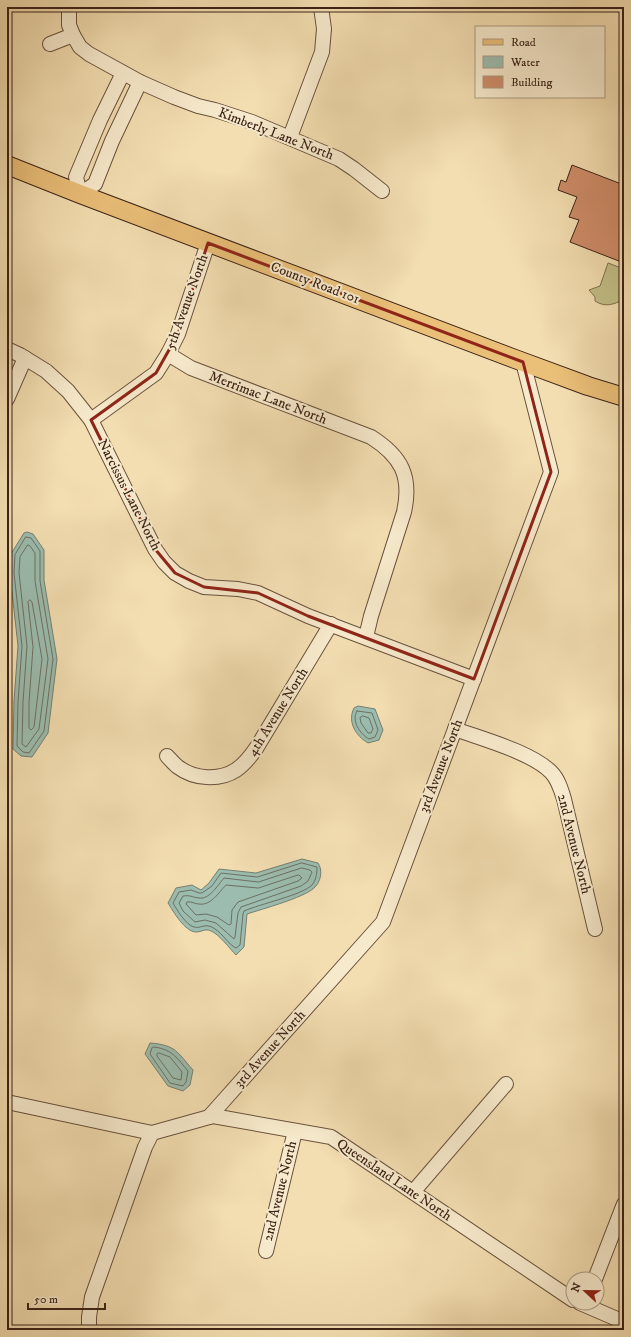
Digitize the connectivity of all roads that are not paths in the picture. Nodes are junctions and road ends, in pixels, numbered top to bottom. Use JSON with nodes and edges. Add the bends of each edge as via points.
{"nodes":[{"id":1,"x":70,"y":7,"type":"edge"},
{"id":2,"x":321,"y":7,"type":"edge"},
{"id":3,"x":73,"y":35,"type":"junction"},
{"id":4,"x":50,"y":44,"type":"dead end"},
{"id":5,"x":123,"y":73,"type":"junction"},
{"id":6,"x":140,"y":82,"type":"junction"},
{"id":7,"x":290,"y":138,"type":"junction"},
{"id":8,"x":7,"y":165,"type":"edge"},
{"id":9,"x":382,"y":191,"type":"dead end"},
{"id":10,"x":80,"y":194,"type":"junction"},
{"id":11,"x":208,"y":243,"type":"junction"},
{"id":12,"x":7,"y":349,"type":"edge"},
{"id":13,"x":168,"y":354,"type":"junction"},
{"id":14,"x":25,"y":358,"type":"junction"},
{"id":15,"x":523,"y":362,"type":"junction"},
{"id":16,"x":624,"y":397,"type":"edge"},
{"id":17,"x":7,"y":399,"type":"edge"},
{"id":18,"x":91,"y":420,"type":"junction"},
{"id":19,"x":331,"y":624,"type":"junction"},
{"id":20,"x":366,"y":637,"type":"junction"},
{"id":21,"x":474,"y":679,"type":"junction"},
{"id":22,"x":455,"y":729,"type":"junction"},
{"id":23,"x":167,"y":756,"type":"dead end"},
{"id":24,"x":595,"y":929,"type":"dead end"},
{"id":25,"x":506,"y":1084,"type":"dead end"},
{"id":26,"x":7,"y":1102,"type":"edge"},
{"id":27,"x":209,"y":1117,"type":"junction"},
{"id":28,"x":295,"y":1131,"type":"junction"},
{"id":29,"x":152,"y":1133,"type":"junction"},
{"id":30,"x":413,"y":1192,"type":"junction"},
{"id":31,"x":624,"y":1204,"type":"edge"},
{"id":32,"x":266,"y":1251,"type":"dead end"},
{"id":33,"x":598,"y":1271,"type":"edge"},
{"id":34,"x":565,"y":1292,"type":"edge"},
{"id":35,"x":599,"y":1311,"type":"edge"},
{"id":36,"x":624,"y":1322,"type":"edge"},
{"id":37,"x":89,"y":1330,"type":"edge"}],
"edges":[{"from":1,"to":3,"type":"street"},
{"from":2,"to":7,"type":"street","via":[[324,29],[322,52]]},
{"from":3,"to":4,"type":"street"},
{"from":3,"to":5,"type":"street","name":"Kimberly Lane North","via":[[89,54]]},
{"from":5,"to":6,"type":"street","name":"Kimberly Lane North"},
{"from":5,"to":10,"type":"street","via":[[76,177]]},
{"from":6,"to":7,"type":"street","name":"Kimberly Lane North","via":[[174,98],[234,116]]},
{"from":6,"to":10,"type":"street","via":[[95,184]]},
{"from":7,"to":9,"type":"street","name":"Kimberly Lane North","via":[[340,159]]},
{"from":8,"to":10,"type":"main road","name":"County Road 101"},
{"from":10,"to":11,"type":"main road","name":"County Road 101"},
{"from":11,"to":13,"type":"street","name":"5th Avenue North","via":[[178,334]]},
{"from":11,"to":15,"type":"main road","name":"County Road 101"},
{"from":12,"to":14,"type":"street","name":"Narcissus Lane North"},
{"from":13,"to":18,"type":"street","name":"5th Avenue North","via":[[156,373]]},
{"from":13,"to":20,"type":"street","name":"Merrimac Lane North","via":[[190,368],[371,437],[394,455],[402,468],[407,497]]},
{"from":14,"to":17,"type":"street"},
{"from":14,"to":18,"type":"street","name":"Narcissus Lane North","via":[[46,371],[68,391]]},
{"from":15,"to":16,"type":"main road","name":"County Road 101"},
{"from":15,"to":21,"type":"street","name":"3rd Avenue North","via":[[551,472]]},
{"from":18,"to":19,"type":"street","name":"Narcissus Lane North","via":[[155,549],[175,573],[204,587],[258,593]]},
{"from":19,"to":20,"type":"street","name":"Narcissus Lane North"},
{"from":19,"to":23,"type":"street","name":"4th Avenue North","via":[[257,747],[248,760],[236,770],[222,777],[206,778],[178,767]]},
{"from":20,"to":21,"type":"street","name":"Narcissus Lane North"},
{"from":21,"to":22,"type":"street","name":"3rd Avenue North"},
{"from":22,"to":24,"type":"street","name":"2nd Avenue North","via":[[528,756],[552,772],[560,784]]},
{"from":22,"to":27,"type":"street","name":"3rd Avenue North","via":[[383,922]]},
{"from":25,"to":30,"type":"street"},
{"from":26,"to":29,"type":"street","name":"Queensland Lane North"},
{"from":27,"to":28,"type":"street","name":"Queensland Lane North"},
{"from":27,"to":29,"type":"street","name":"Queensland Lane North"},
{"from":28,"to":30,"type":"street","name":"Queensland Lane North","via":[[331,1137]]},
{"from":28,"to":32,"type":"street","name":"2nd Avenue North"},
{"from":29,"to":37,"type":"street","via":[[92,1297]]},
{"from":30,"to":34,"type":"street","name":"Queensland Lane North"},
{"from":31,"to":33,"type":"street"},
{"from":35,"to":36,"type":"street","name":"Queensland Lane North"}]}
